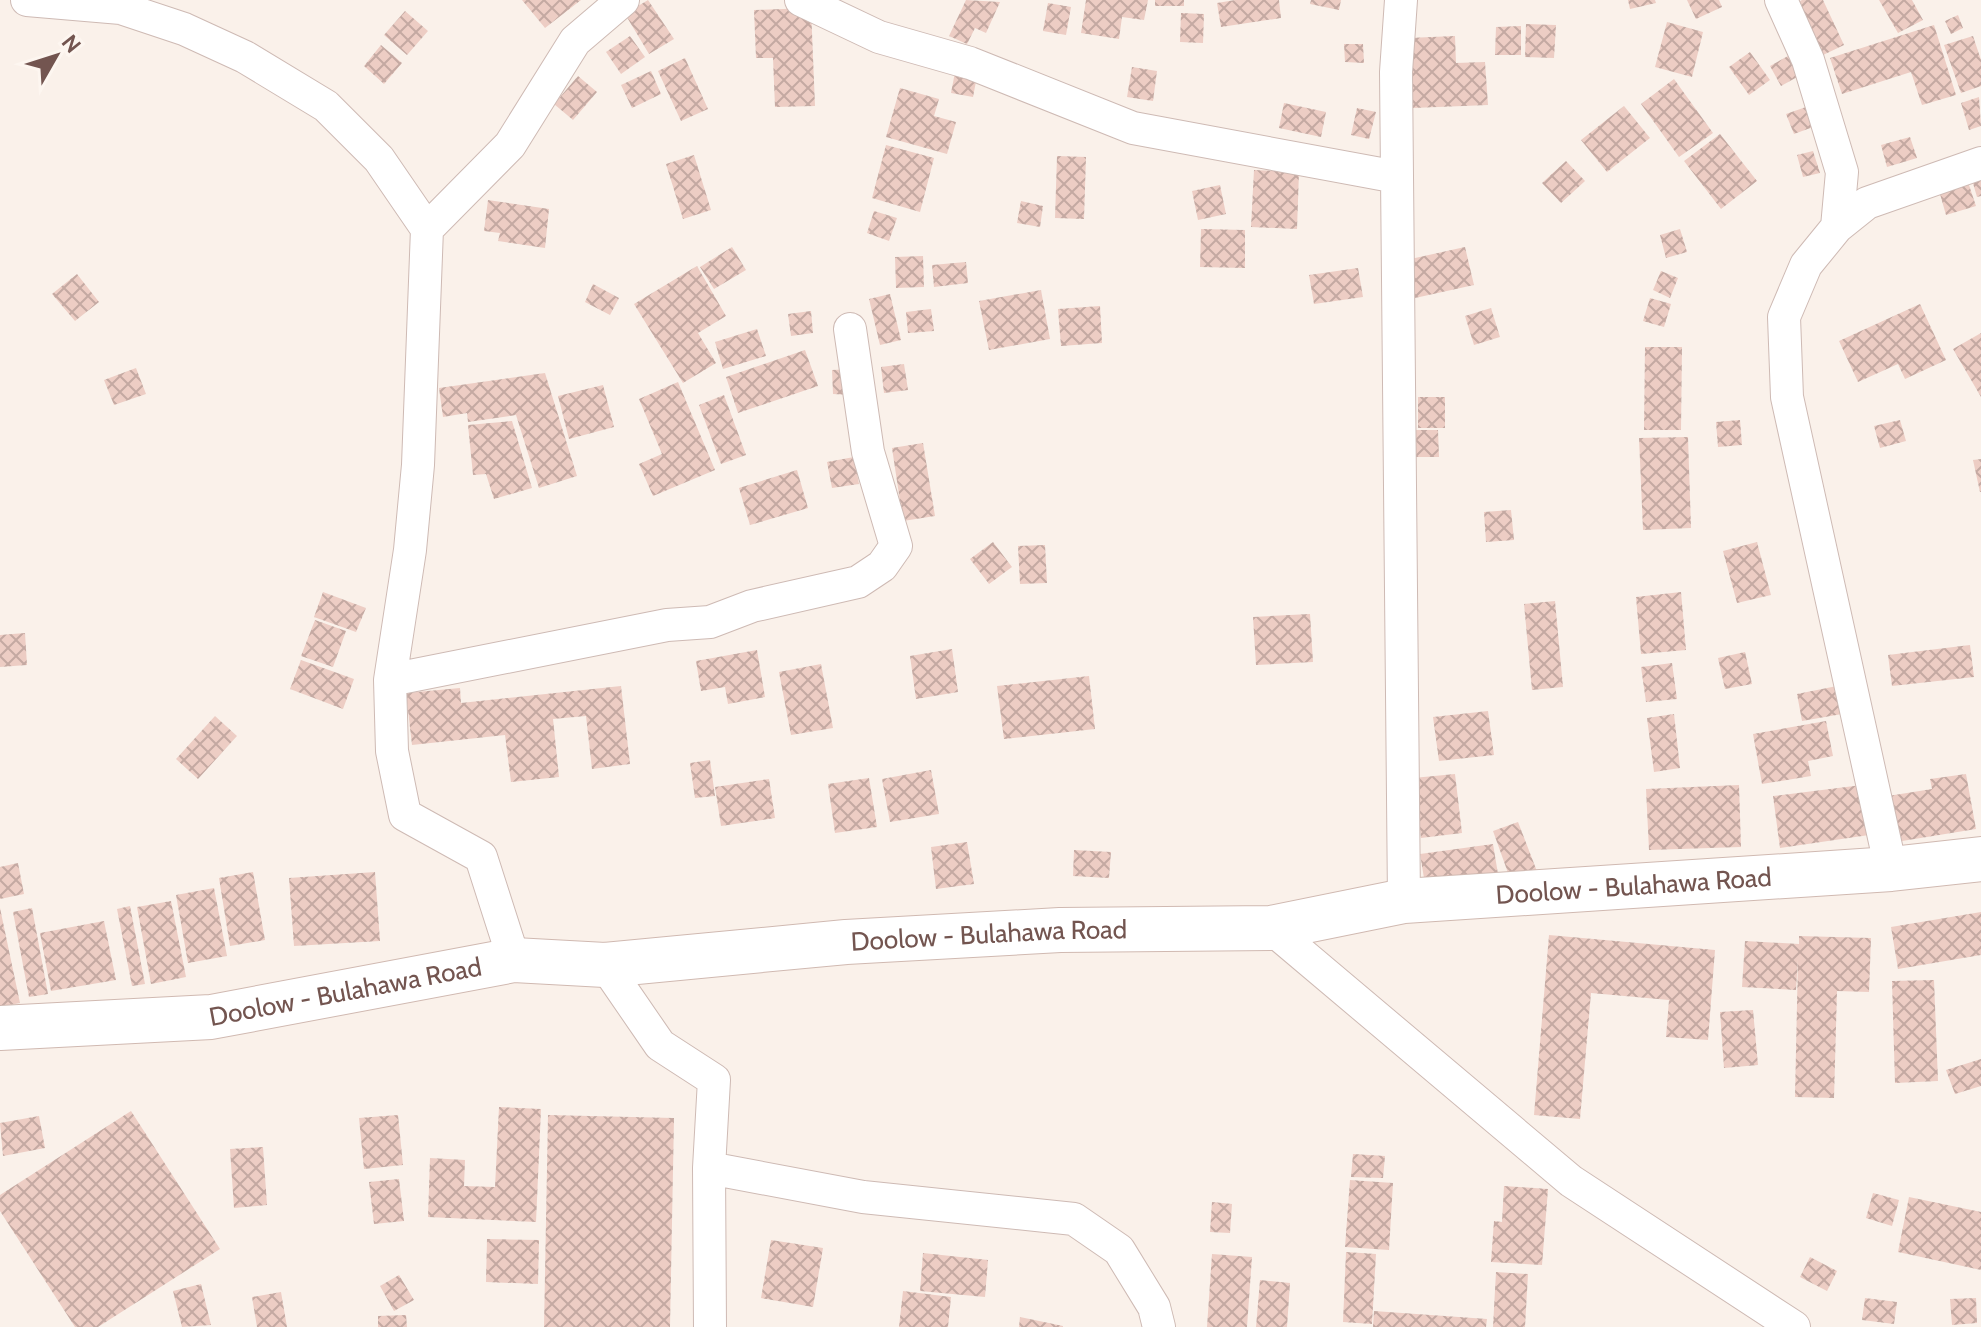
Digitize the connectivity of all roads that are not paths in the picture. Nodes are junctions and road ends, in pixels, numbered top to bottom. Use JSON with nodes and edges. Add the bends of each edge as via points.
{"nodes":[{"id":1,"x":27,"y":0,"type":"edge"},
{"id":2,"x":623,"y":0,"type":"edge"},
{"id":3,"x":801,"y":0,"type":"edge"},
{"id":4,"x":1401,"y":0,"type":"edge"},
{"id":5,"x":1781,"y":0,"type":"edge"},
{"id":6,"x":1981,"y":163,"type":"edge"},
{"id":7,"x":1397,"y":177,"type":"junction"},
{"id":8,"x":1837,"y":227,"type":"junction"},
{"id":9,"x":427,"y":229,"type":"junction"},
{"id":10,"x":850,"y":329,"type":"dead end"},
{"id":11,"x":390,"y":680,"type":"junction"},
{"id":12,"x":1981,"y":859,"type":"edge"},
{"id":13,"x":1891,"y":869,"type":"junction"},
{"id":14,"x":1404,"y":901,"type":"junction"},
{"id":15,"x":1271,"y":928,"type":"junction"},
{"id":16,"x":514,"y":960,"type":"junction"},
{"id":17,"x":605,"y":965,"type":"junction"},
{"id":18,"x":0,"y":1028,"type":"edge"},
{"id":19,"x":709,"y":1168,"type":"junction"},
{"id":20,"x":710,"y":1327,"type":"edge"},
{"id":21,"x":1159,"y":1327,"type":"edge"},
{"id":22,"x":1794,"y":1327,"type":"edge"}],
"edges":[{"from":1,"to":9,"type":"street","via":[[121,8],[245,57],[326,106],[379,159]]},
{"from":2,"to":9,"type":"street","via":[[575,41],[510,145]]},
{"from":3,"to":7,"type":"street","via":[[879,37],[970,63],[1133,128]]},
{"from":4,"to":7,"type":"street"},
{"from":5,"to":8,"type":"street","via":[[1808,60],[1842,172]]},
{"from":6,"to":8,"type":"street","via":[[1867,203]]},
{"from":7,"to":14,"type":"street"},
{"from":8,"to":13,"type":"street","via":[[1806,265],[1784,317],[1787,397]]},
{"from":9,"to":11,"type":"street","via":[[418,465]]},
{"from":10,"to":11,"type":"street","via":[[868,452],[896,546],[882,566],[858,582],[752,606],[710,622],[667,625]]},
{"from":11,"to":16,"type":"street","via":[[392,751],[405,815],[481,857]]},
{"from":12,"to":13,"type":"main road","name":"Doolow - Bulahawa Road"},
{"from":13,"to":14,"type":"main road","name":"Doolow - Bulahawa Road"},
{"from":14,"to":15,"type":"main road","name":"Doolow - Bulahawa Road"},
{"from":15,"to":17,"type":"main road","name":"Doolow - Bulahawa Road","via":[[1045,930]]},
{"from":15,"to":22,"type":"street","via":[[1571,1181]]},
{"from":16,"to":17,"type":"main road","name":"Doolow - Bulahawa Road"},
{"from":16,"to":18,"type":"main road","name":"Doolow - Bulahawa Road","via":[[211,1017]]},
{"from":17,"to":19,"type":"street","via":[[660,1045],[714,1080]]},
{"from":19,"to":20,"type":"street"},
{"from":19,"to":21,"type":"street","via":[[863,1197],[1074,1219],[1119,1250],[1154,1307]]}]}
